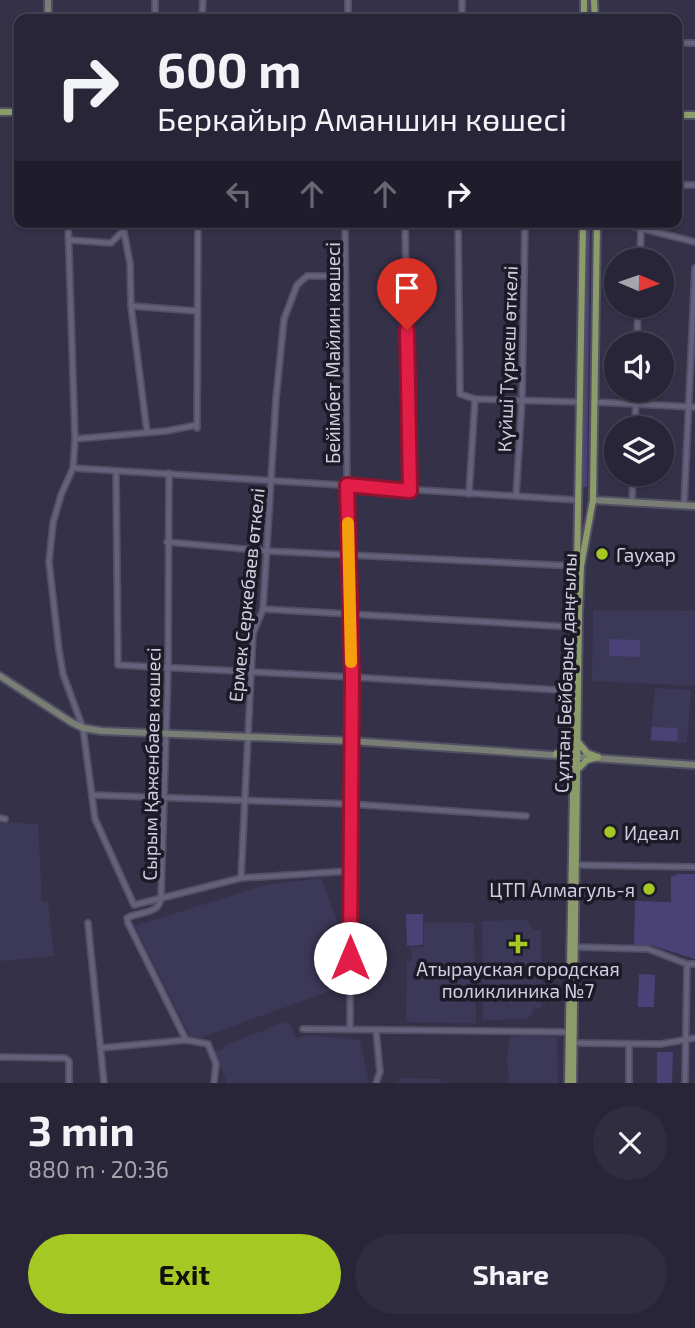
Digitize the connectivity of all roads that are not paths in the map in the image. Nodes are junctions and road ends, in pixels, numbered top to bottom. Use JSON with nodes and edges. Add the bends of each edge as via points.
{"nodes":[{"id":1,"x":68,"y":228,"type":"edge"},
{"id":2,"x":122,"y":228,"type":"edge"},
{"id":3,"x":198,"y":228,"type":"edge"},
{"id":4,"x":345,"y":228,"type":"edge"},
{"id":5,"x":405,"y":228,"type":"edge"},
{"id":6,"x":458,"y":228,"type":"edge"},
{"id":7,"x":525,"y":228,"type":"edge"},
{"id":8,"x":583,"y":228,"type":"edge"},
{"id":9,"x":597,"y":228,"type":"edge"},
{"id":10,"x":640,"y":228,"type":"joint"},
{"id":11,"x":122,"y":232,"type":"junction"},
{"id":12,"x":69,"y":240,"type":"junction"},
{"id":13,"x":695,"y":242,"type":"edge"},
{"id":14,"x":640,"y":248,"type":"edge"},
{"id":15,"x":695,"y":268,"type":"edge"},
{"id":16,"x":345,"y":276,"type":"junction"},
{"id":17,"x":131,"y":306,"type":"junction"},
{"id":18,"x":197,"y":311,"type":"junction"},
{"id":19,"x":475,"y":398,"type":"junction"},
{"id":20,"x":522,"y":400,"type":"junction"},
{"id":21,"x":580,"y":402,"type":"junction"},
{"id":22,"x":594,"y":402,"type":"junction"},
{"id":23,"x":635,"y":404,"type":"junction"},
{"id":24,"x":692,"y":407,"type":"edge"},
{"id":25,"x":635,"y":416,"type":"edge"},
{"id":26,"x":147,"y":432,"type":"junction"},
{"id":27,"x":75,"y":439,"type":"junction"},
{"id":28,"x":73,"y":468,"type":"junction"},
{"id":29,"x":117,"y":471,"type":"junction"},
{"id":30,"x":169,"y":473,"type":"junction"},
{"id":31,"x":271,"y":482,"type":"junction"},
{"id":32,"x":347,"y":485,"type":"junction"},
{"id":33,"x":633,"y":486,"type":"edge"},
{"id":34,"x":410,"y":491,"type":"junction"},
{"id":35,"x":469,"y":494,"type":"junction"},
{"id":36,"x":516,"y":496,"type":"junction"},
{"id":37,"x":577,"y":500,"type":"junction"},
{"id":38,"x":593,"y":500,"type":"junction"},
{"id":39,"x":632,"y":503,"type":"junction"},
{"id":40,"x":684,"y":506,"type":"junction"},
{"id":41,"x":695,"y":506,"type":"edge"},
{"id":42,"x":578,"y":515,"type":"junction"},
{"id":43,"x":590,"y":515,"type":"junction"},
{"id":44,"x":167,"y":542,"type":"junction"},
{"id":45,"x":266,"y":551,"type":"junction"},
{"id":46,"x":349,"y":554,"type":"junction"},
{"id":47,"x":575,"y":566,"type":"junction"},
{"id":48,"x":262,"y":609,"type":"junction"},
{"id":49,"x":350,"y":615,"type":"junction"},
{"id":50,"x":575,"y":627,"type":"junction"},
{"id":51,"x":168,"y":668,"type":"junction"},
{"id":52,"x":250,"y":672,"type":"junction"},
{"id":53,"x":0,"y":676,"type":"edge"},
{"id":54,"x":352,"y":677,"type":"junction"},
{"id":55,"x":574,"y":691,"type":"junction"},
{"id":56,"x":83,"y":728,"type":"junction"},
{"id":57,"x":164,"y":732,"type":"junction"},
{"id":58,"x":247,"y":737,"type":"junction"},
{"id":59,"x":351,"y":741,"type":"junction"},
{"id":60,"x":575,"y":742,"type":"junction"},
{"id":61,"x":556,"y":754,"type":"junction"},
{"id":62,"x":575,"y":755,"type":"junction"},
{"id":63,"x":598,"y":757,"type":"junction"},
{"id":64,"x":695,"y":765,"type":"edge"},
{"id":65,"x":575,"y":769,"type":"junction"},
{"id":66,"x":92,"y":795,"type":"junction"},
{"id":67,"x":164,"y":796,"type":"junction"},
{"id":68,"x":246,"y":800,"type":"junction"},
{"id":69,"x":350,"y":803,"type":"junction"},
{"id":70,"x":526,"y":816,"type":"dead end"},
{"id":71,"x":574,"y":865,"type":"junction"},
{"id":72,"x":695,"y":867,"type":"edge"},
{"id":73,"x":350,"y":872,"type":"junction"},
{"id":74,"x":241,"y":878,"type":"junction"},
{"id":75,"x":162,"y":898,"type":"junction"},
{"id":76,"x":88,"y":923,"type":"dead end"},
{"id":77,"x":573,"y":946,"type":"junction"},
{"id":78,"x":687,"y":964,"type":"junction"},
{"id":79,"x":695,"y":964,"type":"edge"},
{"id":80,"x":303,"y":1029,"type":"dead end"},
{"id":81,"x":349,"y":1030,"type":"junction"},
{"id":82,"x":376,"y":1030,"type":"junction"},
{"id":83,"x":572,"y":1032,"type":"junction"},
{"id":84,"x":695,"y":1038,"type":"edge"},
{"id":85,"x":186,"y":1040,"type":"junction"},
{"id":86,"x":686,"y":1041,"type":"junction"},
{"id":87,"x":571,"y":1043,"type":"junction"},
{"id":88,"x":629,"y":1044,"type":"junction"},
{"id":89,"x":101,"y":1048,"type":"junction"},
{"id":90,"x":0,"y":1057,"type":"edge"},
{"id":91,"x":69,"y":1083,"type":"edge"},
{"id":92,"x":104,"y":1083,"type":"edge"},
{"id":93,"x":214,"y":1083,"type":"edge"},
{"id":94,"x":376,"y":1083,"type":"edge"},
{"id":95,"x":571,"y":1083,"type":"edge"},
{"id":96,"x":629,"y":1083,"type":"edge"},
{"id":97,"x":685,"y":1083,"type":"edge"}],
"edges":[{"from":1,"to":12,"type":"street"},
{"from":2,"to":11,"type":"street"},
{"from":3,"to":18,"type":"street"},
{"from":4,"to":16,"type":"street","name":"Бейімбет Майлин көшесі"},
{"from":5,"to":34,"type":"street"},
{"from":6,"to":19,"type":"street","via":[[460,394]]},
{"from":7,"to":20,"type":"street","name":"Күйші Түркеш өткелі"},
{"from":8,"to":21,"type":"main road","name":"Сұлтан Бейбарыс даңғылы"},
{"from":9,"to":22,"type":"main road","name":"Сұлтан Бейбарыс даңғылы"},
{"from":10,"to":13,"type":"street"},
{"from":10,"to":14,"type":"street"},
{"from":11,"to":12,"type":"street","via":[[111,243]]},
{"from":11,"to":17,"type":"street","via":[[130,263]]},
{"from":12,"to":27,"type":"street"},
{"from":15,"to":24,"type":"street"},
{"from":16,"to":31,"type":"street","name":"Ермек Серкебаев өткелі","via":[[307,276],[297,285],[284,319]]},
{"from":16,"to":32,"type":"street","name":"Бейімбет Майлин көшесі"},
{"from":17,"to":18,"type":"street"},
{"from":17,"to":26,"type":"street"},
{"from":18,"to":26,"type":"street","via":[[197,426]]},
{"from":19,"to":20,"type":"street"},
{"from":19,"to":35,"type":"street"},
{"from":20,"to":21,"type":"street"},
{"from":20,"to":36,"type":"street","name":"Күйші Түркеш өткелі"},
{"from":21,"to":37,"type":"main road","name":"Сұлтан Бейбарыс даңғылы"},
{"from":22,"to":23,"type":"street"},
{"from":22,"to":38,"type":"main road","name":"Сұлтан Бейбарыс даңғылы"},
{"from":23,"to":24,"type":"street"},
{"from":23,"to":25,"type":"street"},
{"from":24,"to":40,"type":"street"},
{"from":26,"to":27,"type":"street"},
{"from":27,"to":28,"type":"street"},
{"from":28,"to":29,"type":"street"},
{"from":28,"to":56,"type":"street","via":[[53,523],[49,562],[64,674]]},
{"from":29,"to":30,"type":"street"},
{"from":29,"to":51,"type":"street","via":[[118,665]]},
{"from":30,"to":31,"type":"street"},
{"from":30,"to":44,"type":"street","name":"Сырым Қаженбаев көшесі"},
{"from":31,"to":32,"type":"street"},
{"from":31,"to":45,"type":"street","name":"Ермек Серкебаев өткелі"},
{"from":32,"to":34,"type":"street"},
{"from":32,"to":46,"type":"street","name":"Бейімбет Майлин көшесі"},
{"from":33,"to":39,"type":"street"},
{"from":34,"to":35,"type":"street"},
{"from":35,"to":36,"type":"street"},
{"from":36,"to":37,"type":"street"},
{"from":37,"to":42,"type":"main road","name":"Сұлтан Бейбарыс даңғылы"},
{"from":38,"to":39,"type":"main road"},
{"from":38,"to":43,"type":"main road","name":"Сұлтан Бейбарыс даңғылы"},
{"from":39,"to":40,"type":"main road"},
{"from":40,"to":41,"type":"main road"},
{"from":42,"to":43,"type":"main road"},
{"from":42,"to":47,"type":"main road","name":"Сұлтан Бейбарыс даңғылы"},
{"from":43,"to":60,"type":"main road","name":"Сұлтан Бейбарыс даңғылы","via":[[581,566]]},
{"from":44,"to":45,"type":"street"},
{"from":44,"to":51,"type":"street","name":"Сырым Қаженбаев көшесі"},
{"from":45,"to":46,"type":"street"},
{"from":45,"to":48,"type":"street","name":"Ермек Серкебаев өткелі"},
{"from":46,"to":47,"type":"street"},
{"from":46,"to":49,"type":"street","name":"Бейімбет Майлин көшесі"},
{"from":47,"to":50,"type":"main road","name":"Сұлтан Бейбарыс даңғылы"},
{"from":48,"to":49,"type":"street"},
{"from":48,"to":52,"type":"street","name":"Ермек Серкебаев өткелі","via":[[253,634]]},
{"from":49,"to":50,"type":"street"},
{"from":49,"to":54,"type":"street","name":"Бейімбет Майлин көшесі"},
{"from":50,"to":55,"type":"main road","name":"Сұлтан Бейбарыс даңғылы"},
{"from":51,"to":52,"type":"street"},
{"from":51,"to":57,"type":"street","name":"Сырым Қаженбаев көшесі"},
{"from":52,"to":54,"type":"street"},
{"from":52,"to":58,"type":"street","name":"Ермек Серкебаев өткелі"},
{"from":53,"to":56,"type":"main road"},
{"from":54,"to":55,"type":"street"},
{"from":54,"to":59,"type":"street","name":"Бейімбет Майлин көшесі"},
{"from":55,"to":60,"type":"main road","name":"Сұлтан Бейбарыс даңғылы"},
{"from":56,"to":57,"type":"main road"},
{"from":56,"to":66,"type":"street"},
{"from":57,"to":58,"type":"main road"},
{"from":57,"to":67,"type":"street","name":"Сырым Қаженбаев көшесі"},
{"from":58,"to":59,"type":"main road"},
{"from":58,"to":68,"type":"street","name":"Ермек Серкебаев өткелі"},
{"from":59,"to":61,"type":"main road"},
{"from":59,"to":69,"type":"street","name":"Бейімбет Майлин көшесі"},
{"from":60,"to":61,"type":"main road"},
{"from":60,"to":62,"type":"main road","name":"Сұлтан Бейбарыс даңғылы"},
{"from":60,"to":63,"type":"main road"},
{"from":61,"to":62,"type":"main road"},
{"from":61,"to":65,"type":"main road"},
{"from":62,"to":63,"type":"main road"},
{"from":62,"to":65,"type":"main road","name":"Сұлтан Бейбарыс даңғылы"},
{"from":63,"to":64,"type":"main road"},
{"from":63,"to":65,"type":"main road"},
{"from":65,"to":71,"type":"main road","name":"Сұлтан Бейбарыс даңғылы"},
{"from":66,"to":67,"type":"street"},
{"from":66,"to":75,"type":"street","via":[[95,819],[134,905]]},
{"from":67,"to":68,"type":"street"},
{"from":67,"to":75,"type":"street","name":"Сырым Қаженбаев көшесі"},
{"from":68,"to":69,"type":"street"},
{"from":68,"to":74,"type":"street","name":"Ермек Серкебаев өткелі"},
{"from":69,"to":70,"type":"street"},
{"from":69,"to":73,"type":"street","name":"Бейімбет Майлин көшесі"},
{"from":71,"to":72,"type":"street"},
{"from":71,"to":77,"type":"main road","name":"Сұлтан Бейбарыс даңғылы"},
{"from":73,"to":74,"type":"street"},
{"from":73,"to":81,"type":"street","name":"Бейімбет Майлин көшесі"},
{"from":74,"to":75,"type":"street"},
{"from":75,"to":85,"type":"street","name":"Сырым Қаженбаев көшесі","via":[[156,909],[127,918]]},
{"from":76,"to":89,"type":"street"},
{"from":77,"to":78,"type":"street","via":[[648,949]]},
{"from":77,"to":83,"type":"main road","name":"Сұлтан Бейбарыс даңғылы"},
{"from":78,"to":79,"type":"street"},
{"from":78,"to":86,"type":"street"},
{"from":80,"to":81,"type":"street"},
{"from":81,"to":82,"type":"street"},
{"from":82,"to":83,"type":"street"},
{"from":82,"to":94,"type":"street","via":[[380,1072]]},
{"from":83,"to":87,"type":"main road","name":"Сұлтан Бейбарыс даңғылы"},
{"from":84,"to":86,"type":"street"},
{"from":85,"to":89,"type":"street"},
{"from":85,"to":93,"type":"street","via":[[208,1044],[216,1064]]},
{"from":86,"to":88,"type":"street"},
{"from":86,"to":97,"type":"street"},
{"from":87,"to":88,"type":"street"},
{"from":87,"to":95,"type":"main road","name":"Сұлтан Бейбарыс даңғылы"},
{"from":88,"to":96,"type":"street"},
{"from":89,"to":92,"type":"street"},
{"from":90,"to":91,"type":"street","via":[[65,1058]]}]}
